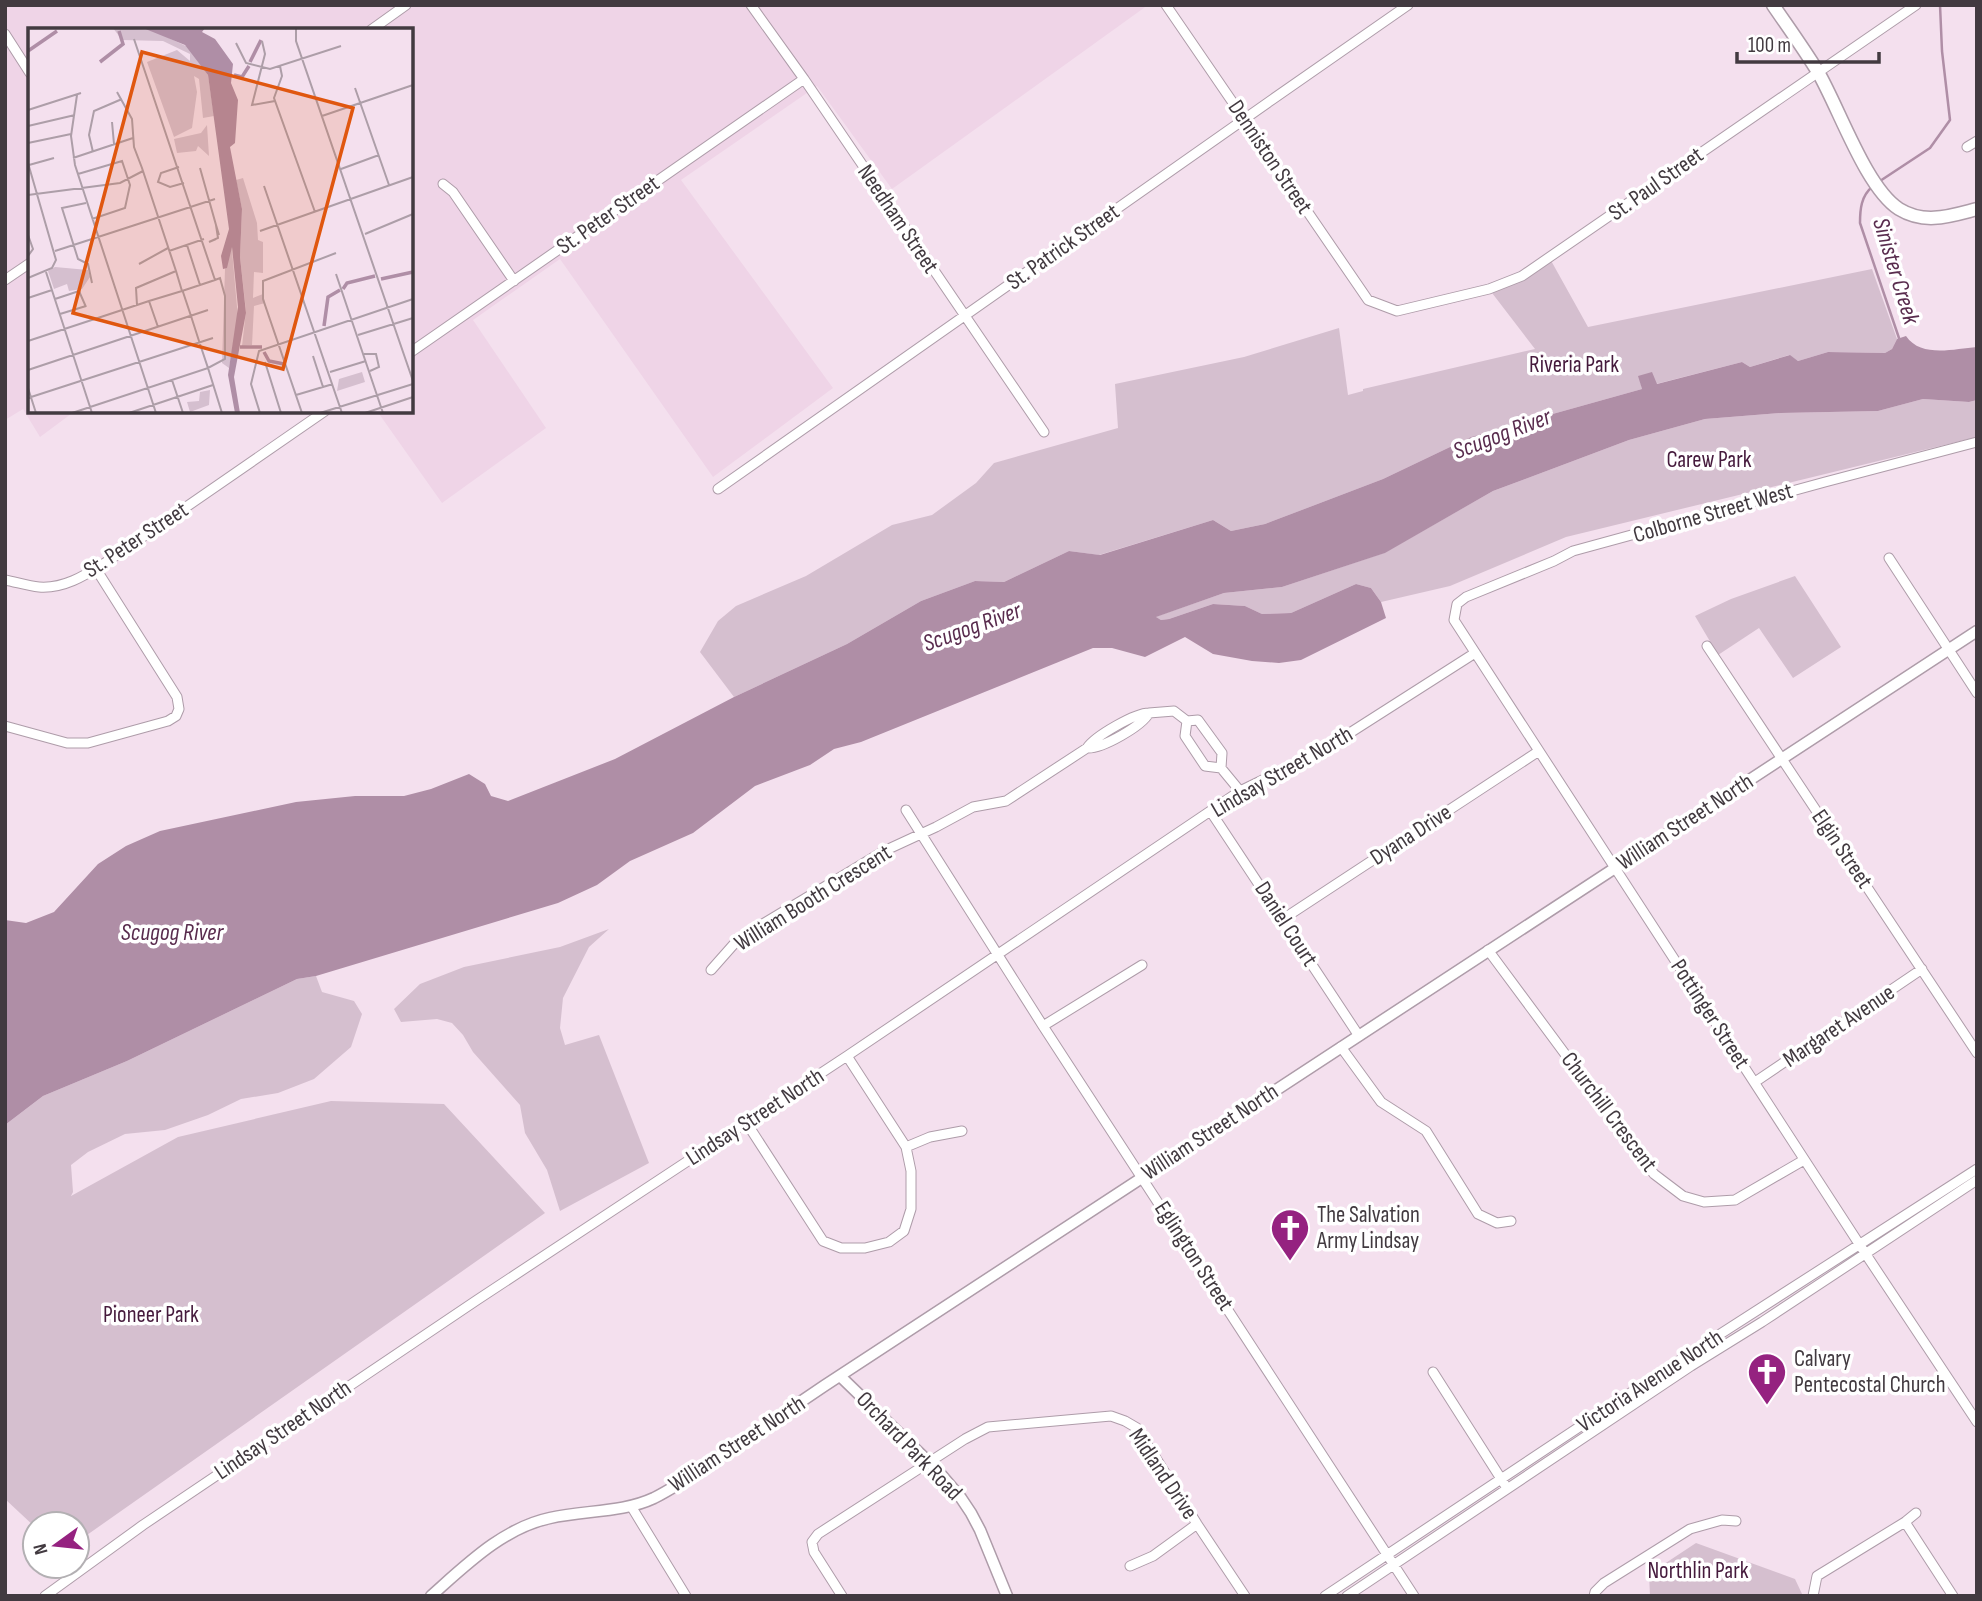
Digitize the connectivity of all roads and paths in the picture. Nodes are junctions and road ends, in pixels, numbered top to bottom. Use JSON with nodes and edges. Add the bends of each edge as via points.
{"nodes":[{"id":1,"x":406,"y":5,"type":"edge"},
{"id":2,"x":751,"y":5,"type":"edge"},
{"id":3,"x":1166,"y":5,"type":"edge"},
{"id":4,"x":1408,"y":5,"type":"edge"},
{"id":5,"x":1773,"y":5,"type":"edge"},
{"id":6,"x":1916,"y":5,"type":"edge"},
{"id":7,"x":374,"y":28,"type":"edge"},
{"id":8,"x":5,"y":34,"type":"edge"},
{"id":9,"x":28,"y":70,"type":"edge"},
{"id":10,"x":1818,"y":72,"type":"junction"},
{"id":11,"x":804,"y":79,"type":"junction"},
{"id":12,"x":1244,"y":118,"type":"junction"},
{"id":13,"x":1977,"y":141,"type":"edge"},
{"id":14,"x":1967,"y":147,"type":"dead end"},
{"id":15,"x":443,"y":184,"type":"dead end"},
{"id":16,"x":1977,"y":209,"type":"edge"},
{"id":17,"x":28,"y":264,"type":"edge"},
{"id":18,"x":5,"y":280,"type":"edge"},
{"id":19,"x":514,"y":281,"type":"junction"},
{"id":20,"x":1376,"y":304,"type":"joint"},
{"id":21,"x":965,"y":317,"type":"junction"},
{"id":22,"x":413,"y":351,"type":"edge"},
{"id":23,"x":322,"y":413,"type":"edge"},
{"id":24,"x":1044,"y":432,"type":"dead end"},
{"id":25,"x":1977,"y":442,"type":"edge"},
{"id":26,"x":718,"y":489,"type":"dead end"},
{"id":27,"x":1889,"y":558,"type":"dead end"},
{"id":28,"x":96,"y":569,"type":"junction"},
{"id":29,"x":5,"y":580,"type":"edge"},
{"id":30,"x":1457,"y":604,"type":"joint"},
{"id":31,"x":1977,"y":631,"type":"edge"},
{"id":32,"x":1707,"y":646,"type":"dead end"},
{"id":33,"x":1948,"y":650,"type":"junction"},
{"id":34,"x":1475,"y":653,"type":"junction"},
{"id":35,"x":1977,"y":694,"type":"edge"},
{"id":36,"x":1187,"y":721,"type":"junction"},
{"id":37,"x":5,"y":726,"type":"edge"},
{"id":38,"x":1539,"y":751,"type":"junction"},
{"id":39,"x":1782,"y":758,"type":"junction"},
{"id":40,"x":1221,"y":768,"type":"junction"},
{"id":41,"x":1240,"y":791,"type":"junction"},
{"id":42,"x":906,"y":810,"type":"dead end"},
{"id":43,"x":1212,"y":812,"type":"junction"},
{"id":44,"x":923,"y":834,"type":"junction"},
{"id":45,"x":1615,"y":867,"type":"junction"},
{"id":46,"x":1283,"y":919,"type":"junction"},
{"id":47,"x":1488,"y":950,"type":"junction"},
{"id":48,"x":997,"y":953,"type":"junction"},
{"id":49,"x":1142,"y":965,"type":"dead end"},
{"id":50,"x":1922,"y":969,"type":"junction"},
{"id":51,"x":711,"y":970,"type":"dead end"},
{"id":52,"x":1043,"y":1026,"type":"junction"},
{"id":53,"x":1359,"y":1036,"type":"junction"},
{"id":54,"x":1341,"y":1047,"type":"junction"},
{"id":55,"x":1977,"y":1054,"type":"edge"},
{"id":56,"x":847,"y":1056,"type":"junction"},
{"id":57,"x":1755,"y":1083,"type":"junction"},
{"id":58,"x":746,"y":1122,"type":"junction"},
{"id":59,"x":962,"y":1131,"type":"dead end"},
{"id":60,"x":906,"y":1147,"type":"junction"},
{"id":61,"x":1804,"y":1160,"type":"junction"},
{"id":62,"x":1977,"y":1169,"type":"edge"},
{"id":63,"x":1142,"y":1177,"type":"junction"},
{"id":64,"x":1977,"y":1180,"type":"edge"},
{"id":65,"x":1511,"y":1221,"type":"dead end"},
{"id":66,"x":1859,"y":1243,"type":"junction"},
{"id":67,"x":1865,"y":1253,"type":"junction"},
{"id":68,"x":1433,"y":1372,"type":"dead end"},
{"id":69,"x":840,"y":1376,"type":"junction"},
{"id":70,"x":1639,"y":1387,"type":"junction"},
{"id":71,"x":1645,"y":1398,"type":"junction"},
{"id":72,"x":1977,"y":1422,"type":"edge"},
{"id":73,"x":929,"y":1462,"type":"junction"},
{"id":74,"x":1502,"y":1480,"type":"junction"},
{"id":75,"x":1508,"y":1489,"type":"junction"},
{"id":76,"x":631,"y":1506,"type":"junction"},
{"id":77,"x":1916,"y":1513,"type":"dead end"},
{"id":78,"x":1736,"y":1521,"type":"dead end"},
{"id":79,"x":1905,"y":1522,"type":"junction"},
{"id":80,"x":1197,"y":1524,"type":"junction"},
{"id":81,"x":1388,"y":1553,"type":"junction"},
{"id":82,"x":1394,"y":1565,"type":"junction"},
{"id":83,"x":1130,"y":1566,"type":"dead end"},
{"id":84,"x":45,"y":1596,"type":"edge"},
{"id":85,"x":431,"y":1596,"type":"edge"},
{"id":86,"x":686,"y":1596,"type":"edge"},
{"id":87,"x":842,"y":1596,"type":"edge"},
{"id":88,"x":1007,"y":1596,"type":"edge"},
{"id":89,"x":1245,"y":1596,"type":"edge"},
{"id":90,"x":1325,"y":1596,"type":"edge"},
{"id":91,"x":1347,"y":1596,"type":"edge"},
{"id":92,"x":1414,"y":1596,"type":"edge"},
{"id":93,"x":1594,"y":1596,"type":"edge"},
{"id":94,"x":1813,"y":1596,"type":"edge"},
{"id":95,"x":1953,"y":1596,"type":"edge"}],
"edges":[{"from":1,"to":7,"type":"street"},
{"from":2,"to":11,"type":"street","name":"Needham Street"},
{"from":3,"to":12,"type":"street","name":"Denniston Street"},
{"from":4,"to":12,"type":"street","name":"St. Patrick Street"},
{"from":5,"to":10,"type":"main road"},
{"from":6,"to":10,"type":"street","name":"St. Paul Street"},
{"from":8,"to":9,"type":"street"},
{"from":10,"to":16,"type":"main road","via":[[1876,184],[1900,209],[1924,219]]},
{"from":10,"to":20,"type":"street","name":"St. Paul Street","via":[[1522,276],[1489,289],[1397,311]]},
{"from":11,"to":19,"type":"street","name":"St. Peter Street"},
{"from":11,"to":21,"type":"street","name":"Needham Street"},
{"from":12,"to":20,"type":"street","name":"Denniston Street","via":[[1368,300]]},
{"from":12,"to":21,"type":"street","name":"St. Patrick Street"},
{"from":13,"to":14,"type":"street"},
{"from":15,"to":19,"type":"street"},
{"from":17,"to":18,"type":"street"},
{"from":19,"to":22,"type":"street","name":"St. Peter Street"},
{"from":21,"to":24,"type":"street","name":"Needham Street"},
{"from":21,"to":26,"type":"street","name":"St. Patrick Street"},
{"from":23,"to":28,"type":"street","name":"St. Peter Street"},
{"from":25,"to":30,"type":"street","name":"Colborne Street West","via":[[1573,551]]},
{"from":27,"to":33,"type":"street"},
{"from":28,"to":29,"type":"street","name":"St. Peter Street","via":[[51,587]]},
{"from":28,"to":37,"type":"street","via":[[177,697],[176,716],[88,743],[67,743]]},
{"from":30,"to":34,"type":"street","name":"Pottinger Street","via":[[1454,620]]},
{"from":31,"to":33,"type":"street","name":"William Street North"},
{"from":32,"to":39,"type":"street","name":"Elgin Street"},
{"from":33,"to":35,"type":"street"},
{"from":33,"to":39,"type":"street","name":"William Street North"},
{"from":34,"to":38,"type":"street","name":"Pottinger Street"},
{"from":34,"to":41,"type":"street","name":"Lindsay Street North","via":[[1320,752]]},
{"from":36,"to":40,"type":"street","via":[[1198,720],[1222,753]]},
{"from":36,"to":40,"type":"street","via":[[1185,736],[1205,766]]},
{"from":36,"to":44,"type":"street","name":"William Booth Crescent","via":[[1174,711],[1149,713],[1145,721],[1116,732],[1096,748],[1087,748],[1006,801],[973,807]]},
{"from":38,"to":45,"type":"street","name":"Pottinger Street"},
{"from":38,"to":46,"type":"street","name":"Dyana Drive"},
{"from":39,"to":45,"type":"street","name":"William Street North"},
{"from":39,"to":50,"type":"street","name":"Elgin Street"},
{"from":40,"to":41,"type":"street"},
{"from":41,"to":43,"type":"street","name":"Lindsay Street North"},
{"from":42,"to":44,"type":"street","name":"Eglington Street"},
{"from":43,"to":46,"type":"street","name":"Daniel Court"},
{"from":43,"to":48,"type":"street","name":"Lindsay Street North"},
{"from":44,"to":48,"type":"street","name":"Eglington Street"},
{"from":44,"to":51,"type":"street","name":"William Booth Crescent","via":[[884,851],[751,931]]},
{"from":45,"to":47,"type":"street","name":"William Street North"},
{"from":45,"to":57,"type":"street","name":"Pottinger Street"},
{"from":46,"to":53,"type":"street","name":"Daniel Court"},
{"from":47,"to":53,"type":"street","name":"William Street North"},
{"from":47,"to":61,"type":"street","name":"Churchill Crescent","via":[[1654,1174],[1683,1196],[1704,1202],[1735,1200]]},
{"from":48,"to":52,"type":"street","name":"Eglington Street"},
{"from":48,"to":56,"type":"street","name":"Lindsay Street North"},
{"from":49,"to":52,"type":"street"},
{"from":50,"to":55,"type":"street","name":"Elgin Street"},
{"from":50,"to":57,"type":"street","name":"Margaret Avenue"},
{"from":52,"to":63,"type":"street","name":"Eglington Street"},
{"from":53,"to":54,"type":"street","name":"William Street North"},
{"from":54,"to":63,"type":"street","name":"William Street North"},
{"from":54,"to":65,"type":"street","via":[[1381,1102],[1426,1132],[1478,1214],[1497,1223]]},
{"from":56,"to":58,"type":"street","name":"Lindsay Street North"},
{"from":56,"to":60,"type":"street"},
{"from":57,"to":61,"type":"street","name":"Pottinger Street"},
{"from":58,"to":60,"type":"street","via":[[823,1241],[841,1248],[889,1242],[904,1231],[911,1209]]},
{"from":58,"to":84,"type":"street","name":"Lindsay Street North","via":[[143,1525]]},
{"from":59,"to":60,"type":"street"},
{"from":61,"to":66,"type":"street","name":"Pottinger Street"},
{"from":62,"to":66,"type":"street","name":"Victoria Avenue North"},
{"from":63,"to":69,"type":"street","name":"William Street North"},
{"from":63,"to":81,"type":"street","name":"Eglington Street"},
{"from":64,"to":67,"type":"street","name":"Victoria Avenue North"},
{"from":66,"to":67,"type":"street","name":"Pottinger Street"},
{"from":66,"to":70,"type":"street","name":"Victoria Avenue North"},
{"from":67,"to":71,"type":"street","name":"Victoria Avenue North"},
{"from":67,"to":72,"type":"street","name":"Pottinger Street"},
{"from":68,"to":74,"type":"street"},
{"from":69,"to":73,"type":"street","name":"Orchard Park Road"},
{"from":69,"to":76,"type":"street","name":"William Street North","via":[[688,1478]]},
{"from":70,"to":71,"type":"street"},
{"from":70,"to":74,"type":"street","name":"Victoria Avenue North"},
{"from":71,"to":75,"type":"street","name":"Victoria Avenue North"},
{"from":73,"to":80,"type":"street","name":"Midland Drive","via":[[988,1427],[1111,1416],[1137,1429]]},
{"from":73,"to":87,"type":"street","name":"Midland Drive","via":[[812,1542]]},
{"from":73,"to":88,"type":"street","name":"Orchard Park Road","via":[[971,1513]]},
{"from":74,"to":75,"type":"street"},
{"from":74,"to":81,"type":"street","name":"Victoria Avenue North"},
{"from":75,"to":82,"type":"street","name":"Victoria Avenue North"},
{"from":76,"to":85,"type":"street","name":"William Street North","via":[[532,1523],[491,1545]]},
{"from":76,"to":86,"type":"street"},
{"from":77,"to":79,"type":"street"},
{"from":78,"to":93,"type":"street","via":[[1690,1529],[1604,1583]]},
{"from":79,"to":94,"type":"street","via":[[1817,1576]]},
{"from":79,"to":95,"type":"street"},
{"from":80,"to":83,"type":"street","via":[[1153,1556]]},
{"from":80,"to":89,"type":"street","name":"Midland Drive"},
{"from":81,"to":82,"type":"street","name":"Eglington Street"},
{"from":81,"to":90,"type":"street","name":"Victoria Avenue North"},
{"from":82,"to":91,"type":"street","name":"Victoria Avenue North"},
{"from":82,"to":92,"type":"street","name":"Eglington Street"}]}
